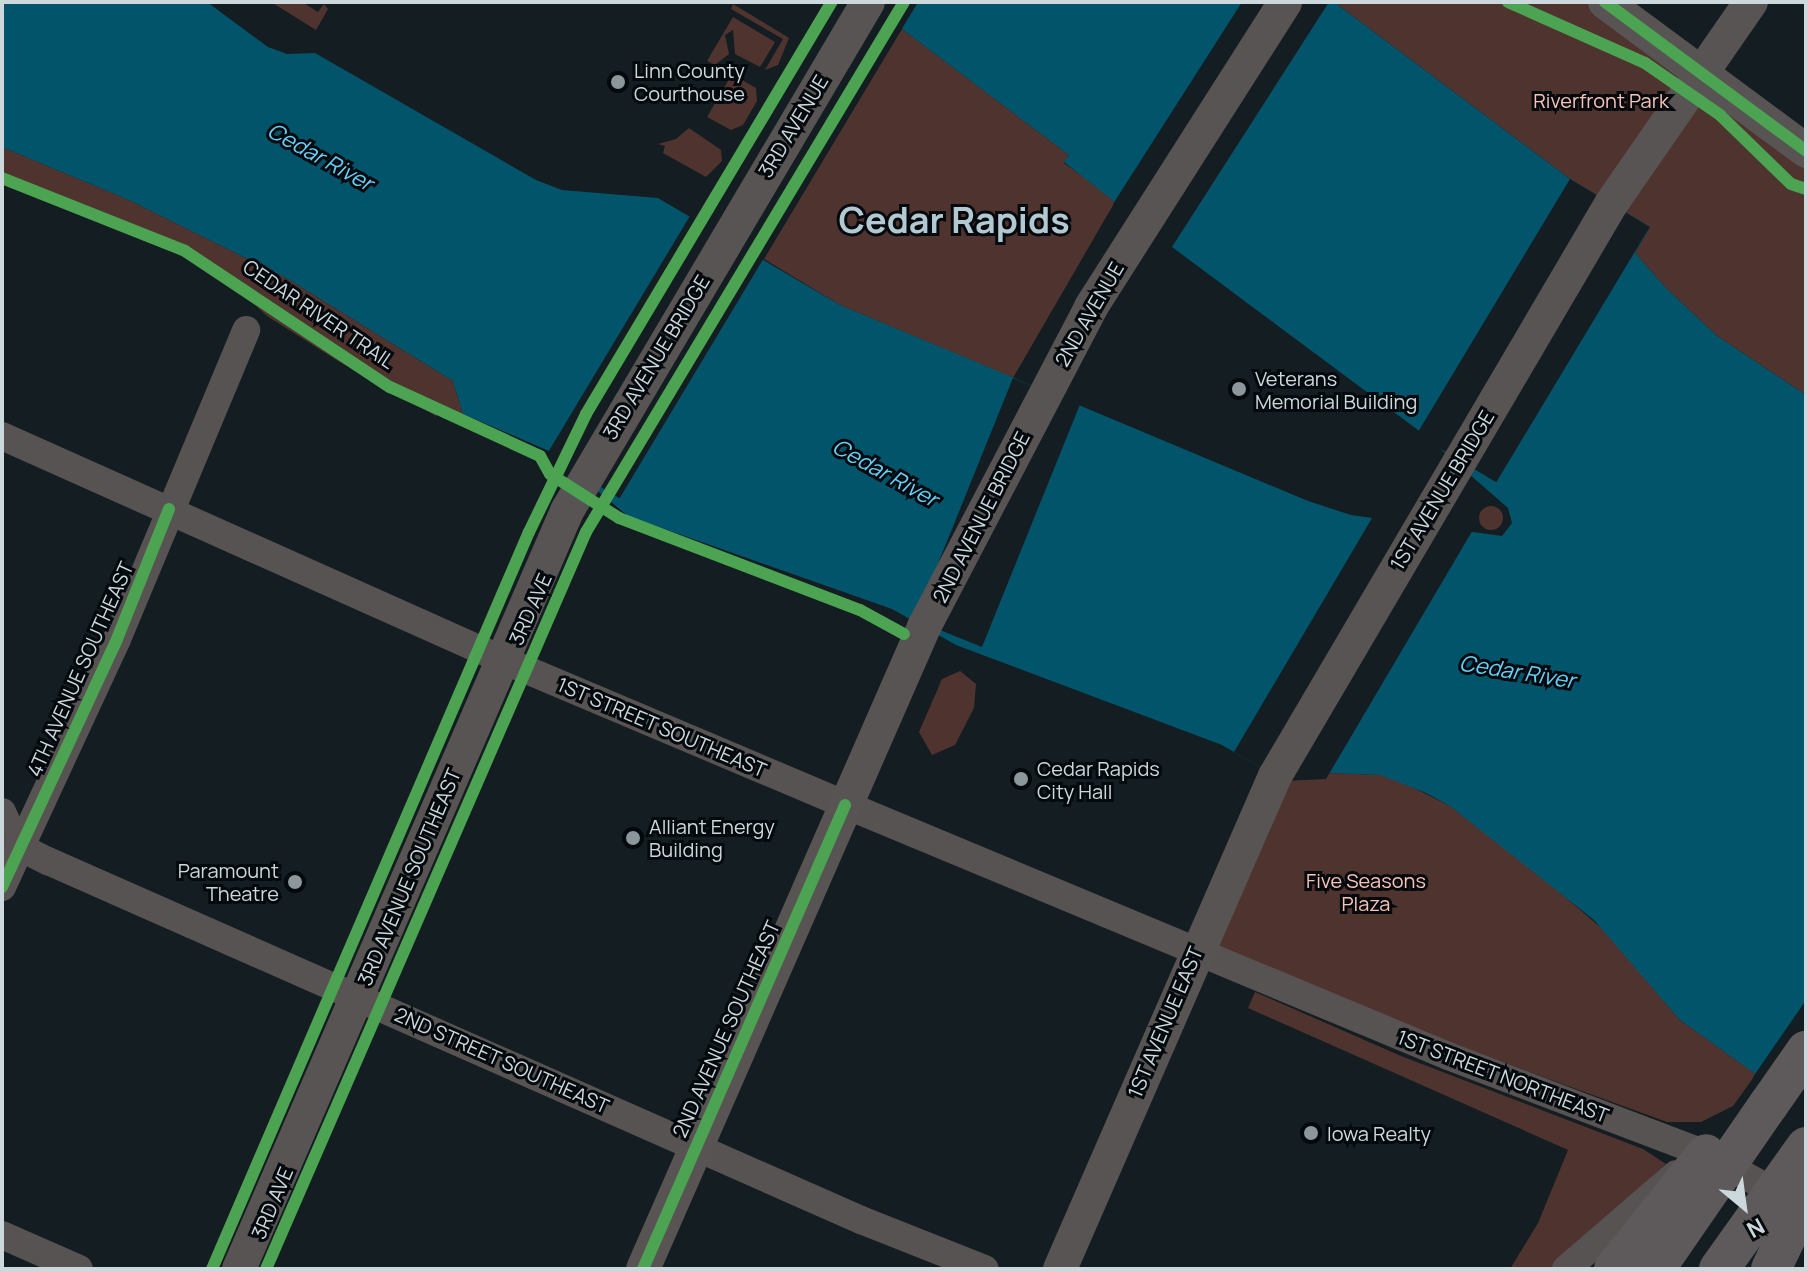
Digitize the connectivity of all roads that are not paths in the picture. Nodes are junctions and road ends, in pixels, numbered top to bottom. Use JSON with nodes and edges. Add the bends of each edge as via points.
{"nodes":[{"id":1,"x":1285,"y":2,"type":"edge"},
{"id":2,"x":1605,"y":2,"type":"edge"},
{"id":3,"x":1750,"y":9,"type":"edge"},
{"id":4,"x":861,"y":14,"type":"edge"},
{"id":5,"x":1703,"y":74,"type":"junction"},
{"id":6,"x":1806,"y":151,"type":"edge"},
{"id":7,"x":733,"y":227,"type":"joint"},
{"id":8,"x":246,"y":330,"type":"dead end"},
{"id":9,"x":1046,"y":391,"type":"joint"},
{"id":10,"x":2,"y":436,"type":"edge"},
{"id":11,"x":580,"y":486,"type":"joint"},
{"id":12,"x":169,"y":509,"type":"junction"},
{"id":13,"x":920,"y":635,"type":"joint"},
{"id":14,"x":503,"y":660,"type":"junction"},
{"id":15,"x":1275,"y":776,"type":"joint"},
{"id":16,"x":845,"y":805,"type":"junction"},
{"id":17,"x":2,"y":812,"type":"edge"},
{"id":18,"x":21,"y":848,"type":"junction"},
{"id":19,"x":2,"y":887,"type":"edge"},
{"id":20,"x":1195,"y":950,"type":"junction"},
{"id":21,"x":358,"y":995,"type":"junction"},
{"id":22,"x":1806,"y":1051,"type":"edge"},
{"id":23,"x":696,"y":1147,"type":"junction"},
{"id":24,"x":1806,"y":1147,"type":"edge"},
{"id":25,"x":1706,"y":1154,"type":"junction"},
{"id":26,"x":1806,"y":1195,"type":"edge"},
{"id":27,"x":1806,"y":1212,"type":"edge"},
{"id":28,"x":2,"y":1235,"type":"edge"},
{"id":29,"x":79,"y":1269,"type":"edge"},
{"id":30,"x":239,"y":1269,"type":"edge"},
{"id":31,"x":643,"y":1269,"type":"edge"},
{"id":32,"x":985,"y":1269,"type":"edge"},
{"id":33,"x":1060,"y":1269,"type":"edge"},
{"id":34,"x":1566,"y":1269,"type":"edge"},
{"id":35,"x":1614,"y":1269,"type":"edge"},
{"id":36,"x":1655,"y":1269,"type":"edge"},
{"id":37,"x":1719,"y":1269,"type":"edge"},
{"id":38,"x":1772,"y":1269,"type":"edge"}],
"edges":[{"from":1,"to":9,"type":"main road","name":"2ND AVENUE","via":[[1134,239]]},
{"from":2,"to":5,"type":"main road"},
{"from":3,"to":5,"type":"main road","name":"1ST AVENUE BRIDGE"},
{"from":4,"to":7,"type":"main road","name":"3RD AVENUE"},
{"from":5,"to":6,"type":"main road"},
{"from":5,"to":15,"type":"main road","name":"1ST AVENUE BRIDGE","via":[[1611,204]]},
{"from":7,"to":11,"type":"main road","name":"3RD AVENUE BRIDGE"},
{"from":8,"to":12,"type":"street","name":"4TH AVENUE SOUTHEAST"},
{"from":9,"to":13,"type":"main road","name":"2ND AVENUE BRIDGE"},
{"from":10,"to":12,"type":"street","name":"1ST STREET SOUTHEAST"},
{"from":11,"to":14,"type":"main road","name":"3RD AVENUE SOUTHEAST"},
{"from":12,"to":14,"type":"street","name":"1ST STREET SOUTHEAST"},
{"from":12,"to":18,"type":"street","name":"4TH AVENUE SOUTHEAST"},
{"from":13,"to":16,"type":"main road","name":"2ND AVENUE SOUTHEAST"},
{"from":14,"to":16,"type":"street","name":"1ST STREET SOUTHEAST"},
{"from":14,"to":21,"type":"main road","name":"3RD AVENUE SOUTHEAST"},
{"from":15,"to":20,"type":"main road","name":"1ST AVENUE EAST"},
{"from":16,"to":20,"type":"street","name":"1ST STREET SOUTHEAST"},
{"from":16,"to":23,"type":"main road","name":"2ND AVENUE SOUTHEAST"},
{"from":17,"to":18,"type":"street"},
{"from":18,"to":19,"type":"street","name":"4TH AVENUE SOUTHEAST"},
{"from":18,"to":21,"type":"street","name":"2ND STREET SOUTHEAST"},
{"from":20,"to":25,"type":"street","name":"1ST STREET NORTHEAST","via":[[1448,1056]]},
{"from":20,"to":33,"type":"main road","name":"1ST AVENUE EAST"},
{"from":21,"to":23,"type":"street","name":"2ND STREET SOUTHEAST"},
{"from":21,"to":30,"type":"main road","name":"3RD AVENUE SOUTHEAST"},
{"from":22,"to":36,"type":"highway","bridge":true},
{"from":23,"to":31,"type":"main road","name":"2ND AVENUE SOUTHEAST"},
{"from":23,"to":32,"type":"street","name":"2ND STREET SOUTHEAST"},
{"from":24,"to":37,"type":"highway","bridge":true},
{"from":25,"to":27,"type":"street","name":"1ST STREET NORTHEAST"},
{"from":25,"to":34,"type":"street","via":[[1639,1203]]},
{"from":25,"to":35,"type":"highway"},
{"from":26,"to":38,"type":"highway","bridge":true},
{"from":27,"to":38,"type":"highway"},
{"from":28,"to":29,"type":"street"}]}
